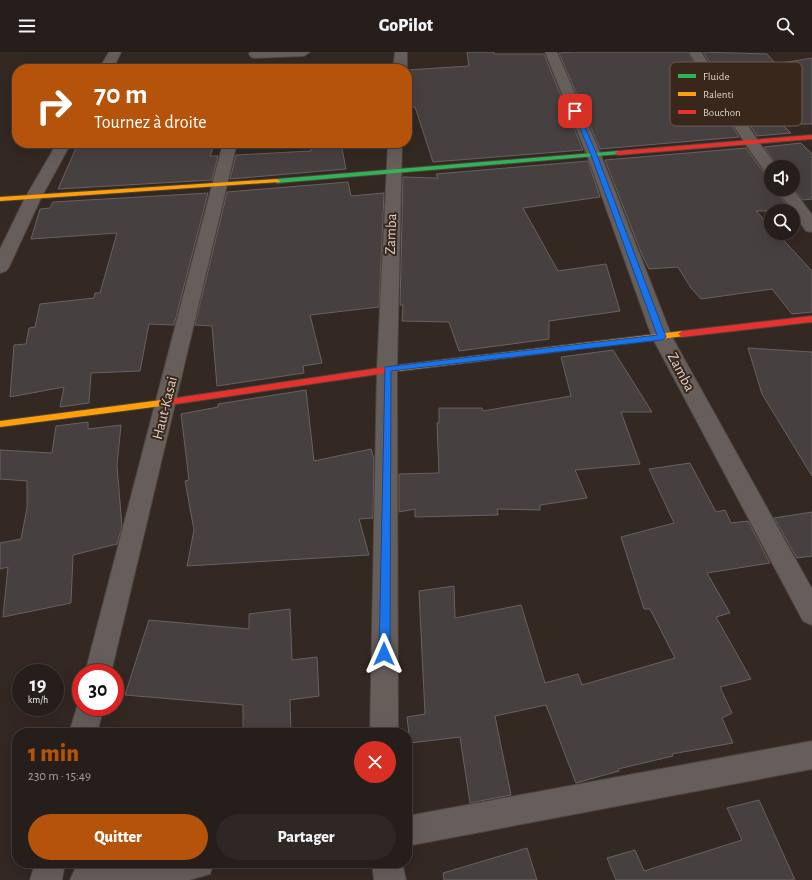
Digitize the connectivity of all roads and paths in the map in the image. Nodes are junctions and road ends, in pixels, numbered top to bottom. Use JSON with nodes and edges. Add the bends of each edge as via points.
{"nodes":[{"id":1,"x":116,"y":52,"type":"edge"},
{"id":2,"x":304,"y":52,"type":"edge"},
{"id":3,"x":401,"y":52,"type":"edge"},
{"id":4,"x":550,"y":52,"type":"edge"},
{"id":5,"x":695,"y":52,"type":"edge"},
{"id":6,"x":255,"y":53,"type":"edge"},
{"id":7,"x":701,"y":62,"type":"edge"},
{"id":8,"x":109,"y":64,"type":"edge"},
{"id":9,"x":252,"y":64,"type":"edge"},
{"id":10,"x":400,"y":64,"type":"edge"},
{"id":11,"x":741,"y":126,"type":"edge"},
{"id":12,"x":812,"y":137,"type":"edge"},
{"id":13,"x":751,"y":142,"type":"junction"},
{"id":14,"x":61,"y":148,"type":"edge"},
{"id":15,"x":229,"y":148,"type":"edge"},
{"id":16,"x":395,"y":148,"type":"edge"},
{"id":17,"x":594,"y":155,"type":"junction"},
{"id":18,"x":764,"y":160,"type":"edge"},
{"id":19,"x":393,"y":171,"type":"junction"},
{"id":20,"x":218,"y":186,"type":"junction"},
{"id":21,"x":790,"y":196,"type":"edge"},
{"id":22,"x":33,"y":198,"type":"junction"},
{"id":23,"x":0,"y":200,"type":"edge"},
{"id":24,"x":812,"y":226,"type":"edge"},
{"id":25,"x":0,"y":266,"type":"edge"},
{"id":26,"x":812,"y":319,"type":"edge"},
{"id":27,"x":662,"y":337,"type":"junction"},
{"id":28,"x":387,"y":369,"type":"junction"},
{"id":29,"x":166,"y":403,"type":"junction"},
{"id":30,"x":0,"y":424,"type":"edge"},
{"id":31,"x":812,"y":614,"type":"edge"},
{"id":32,"x":100,"y":664,"type":"edge"},
{"id":33,"x":88,"y":716,"type":"edge"},
{"id":34,"x":84,"y":728,"type":"edge"},
{"id":35,"x":384,"y":728,"type":"edge"},
{"id":36,"x":812,"y":755,"type":"edge"},
{"id":37,"x":412,"y":830,"type":"edge"},
{"id":38,"x":49,"y":868,"type":"edge"},
{"id":39,"x":166,"y":868,"type":"edge"},
{"id":40,"x":388,"y":868,"type":"edge"},
{"id":41,"x":46,"y":880,"type":"edge"},
{"id":42,"x":86,"y":880,"type":"edge"},
{"id":43,"x":390,"y":880,"type":"edge"}],
"edges":[{"from":1,"to":8,"type":"street"},
{"from":2,"to":6,"type":"street"},
{"from":3,"to":10,"type":"street"},
{"from":4,"to":17,"type":"street","name":"Zamba"},
{"from":5,"to":7,"type":"street"},
{"from":6,"to":9,"type":"street"},
{"from":11,"to":13,"type":"street"},
{"from":12,"to":13,"type":"street"},
{"from":13,"to":17,"type":"street"},
{"from":13,"to":18,"type":"street"},
{"from":14,"to":22,"type":"street"},
{"from":15,"to":20,"type":"street","name":"Haut-Kasai"},
{"from":16,"to":19,"type":"street","name":"Zamba"},
{"from":17,"to":19,"type":"street"},
{"from":17,"to":27,"type":"street","name":"Zamba"},
{"from":19,"to":20,"type":"street"},
{"from":19,"to":28,"type":"street","name":"Zamba"},
{"from":20,"to":22,"type":"street"},
{"from":20,"to":29,"type":"street","name":"Haut-Kasai"},
{"from":21,"to":24,"type":"street"},
{"from":22,"to":23,"type":"street"},
{"from":22,"to":25,"type":"street"},
{"from":26,"to":27,"type":"street"},
{"from":27,"to":28,"type":"street"},
{"from":27,"to":31,"type":"street","name":"Zamba"},
{"from":28,"to":29,"type":"street"},
{"from":28,"to":35,"type":"street","name":"Zamba"},
{"from":29,"to":30,"type":"street"},
{"from":29,"to":32,"type":"street","name":"Haut-Kasai"},
{"from":33,"to":34,"type":"street"},
{"from":36,"to":37,"type":"street"},
{"from":38,"to":41,"type":"street"},
{"from":39,"to":42,"type":"street"},
{"from":40,"to":43,"type":"street"}]}
